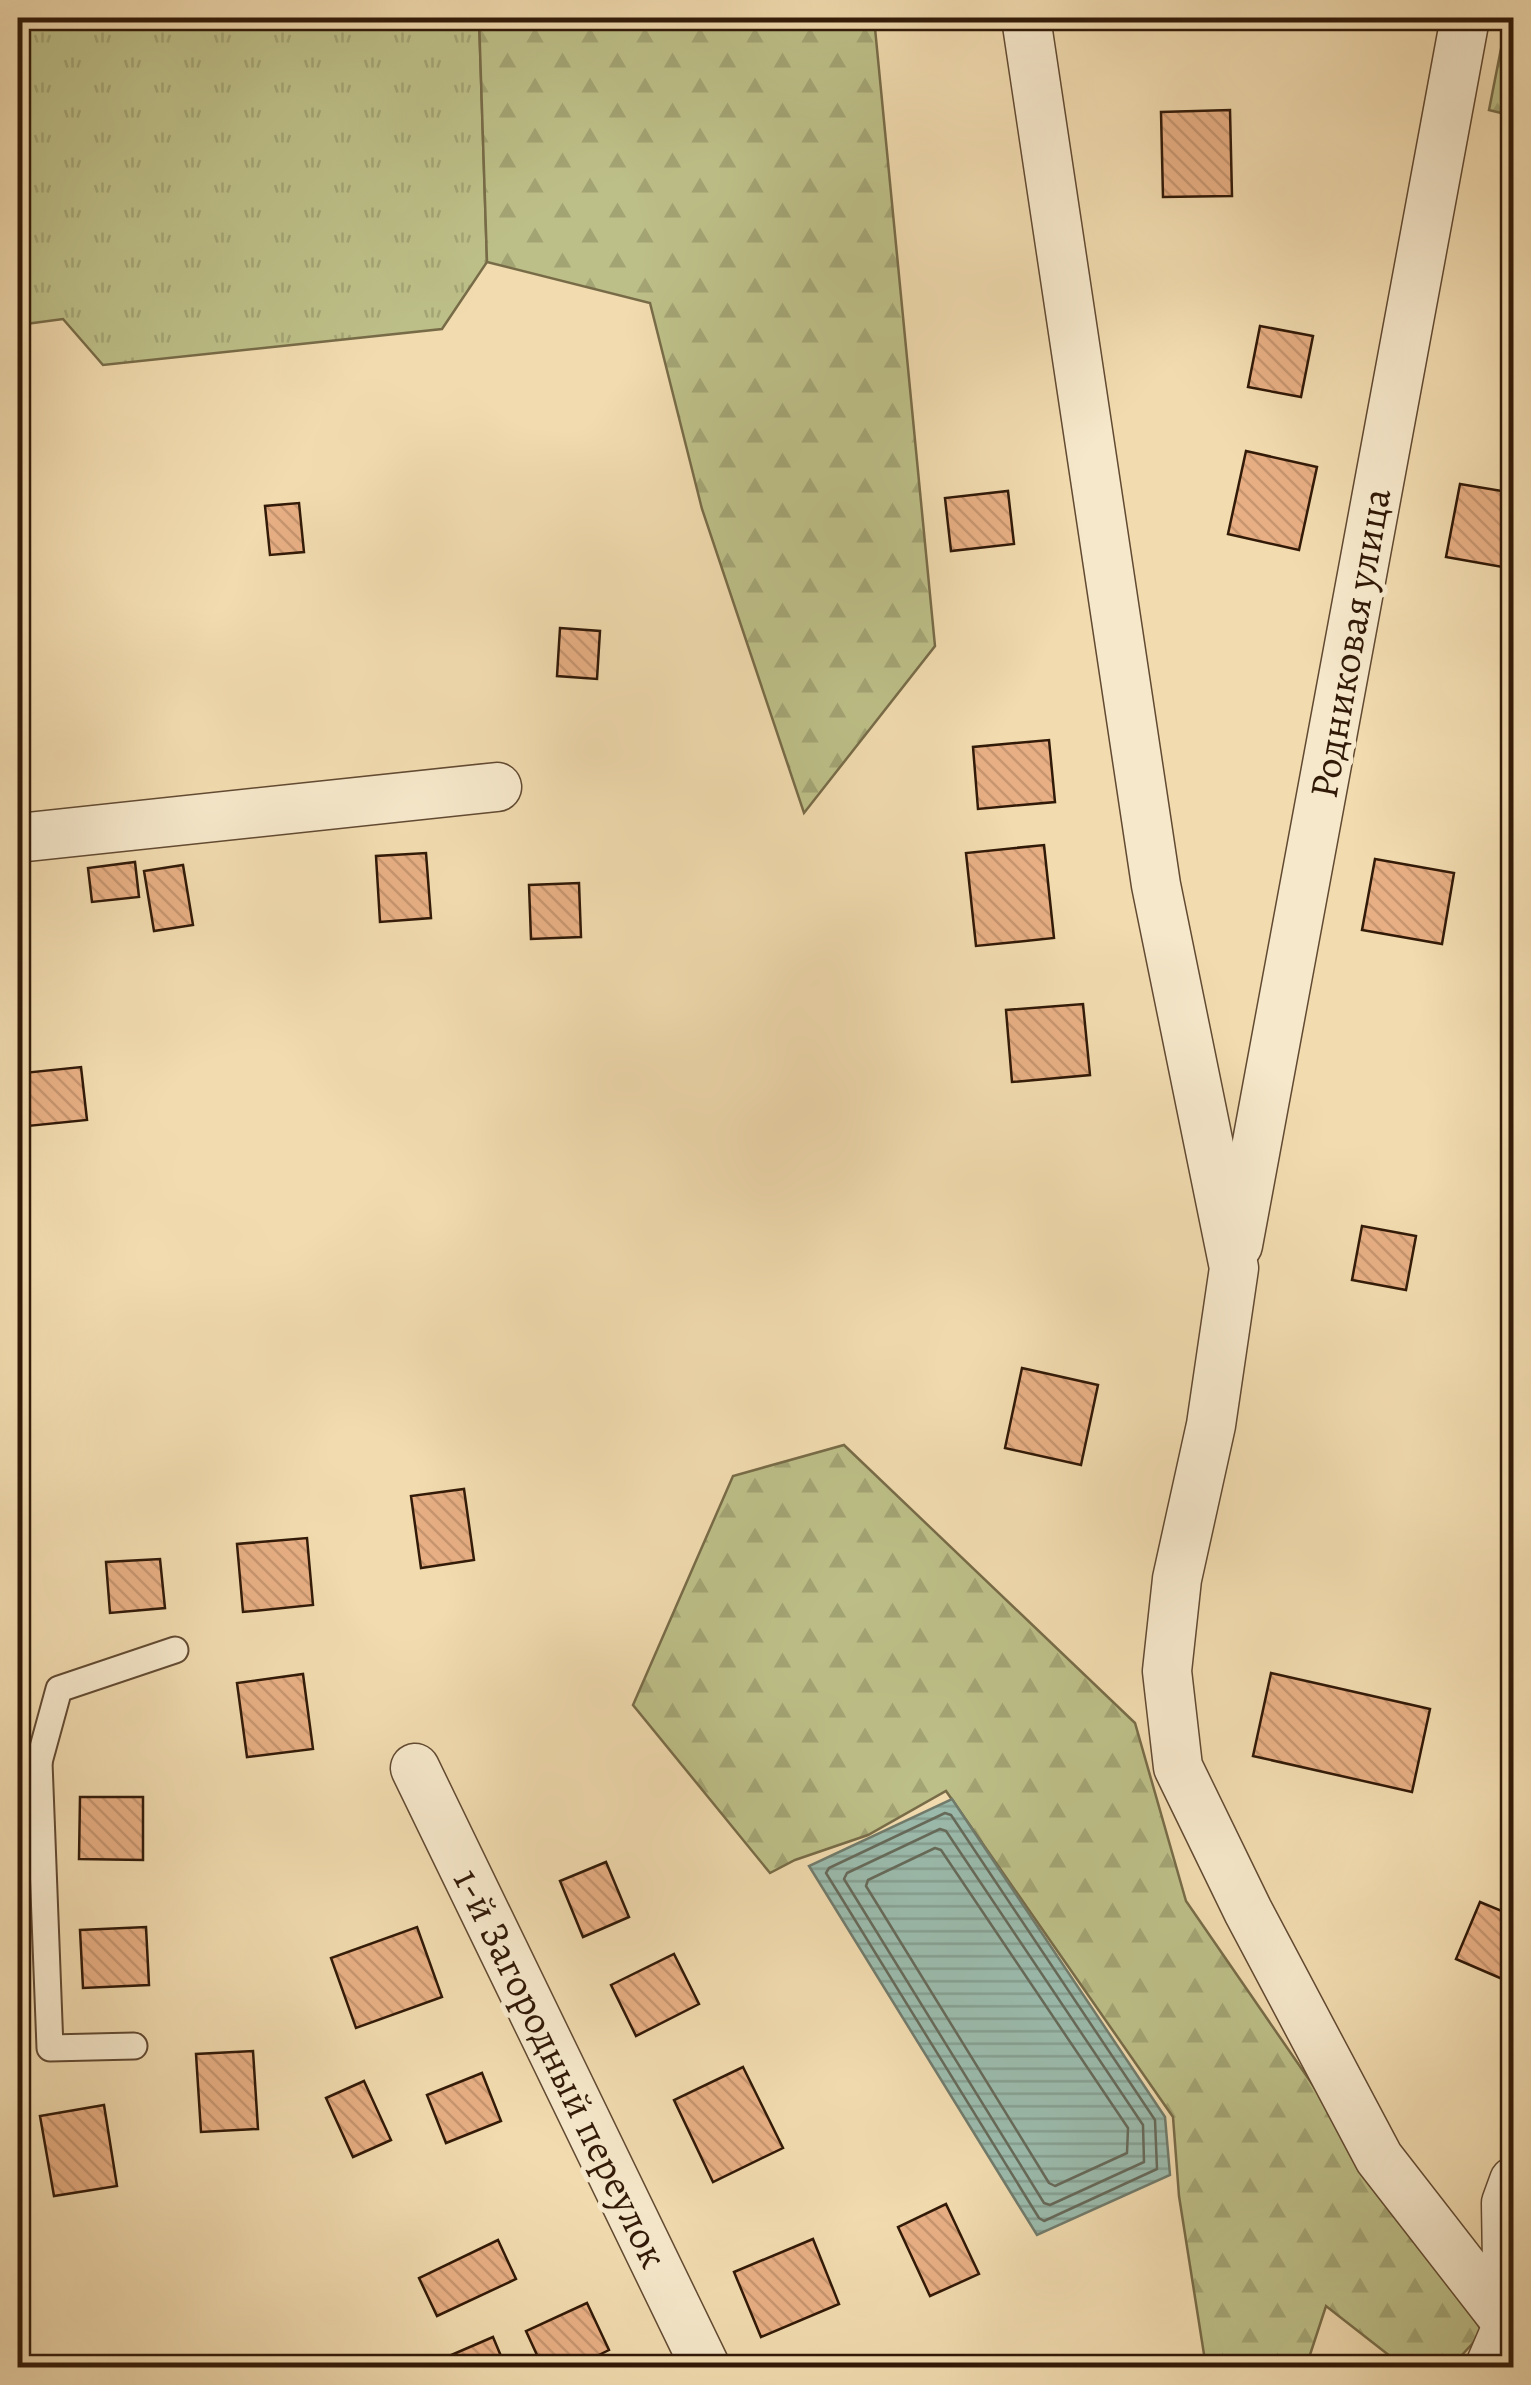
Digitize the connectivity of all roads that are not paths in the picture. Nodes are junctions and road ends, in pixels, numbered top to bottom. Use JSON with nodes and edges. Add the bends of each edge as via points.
{"nodes":[{"id":1,"x":1026,"y":18,"type":"edge"},
{"id":2,"x":1465,"y":18,"type":"edge"},
{"id":3,"x":497,"y":787,"type":"dead end"},
{"id":4,"x":18,"y":838,"type":"edge"},
{"id":5,"x":1234,"y":1268,"type":"junction"},
{"id":6,"x":175,"y":1650,"type":"dead end"},
{"id":7,"x":28,"y":1763,"type":"edge"},
{"id":8,"x":415,"y":1768,"type":"dead end"},
{"id":9,"x":134,"y":2046,"type":"dead end"},
{"id":10,"x":1514,"y":2181,"type":"edge"},
{"id":11,"x":1508,"y":2324,"type":"junction"},
{"id":12,"x":706,"y":2368,"type":"edge"},
{"id":13,"x":1489,"y":2368,"type":"edge"}],
"edges":[{"from":1,"to":5,"type":"street","via":[[1156,885]]},
{"from":2,"to":5,"type":"street","name":"Родниковая улица"},
{"from":3,"to":4,"type":"street"},
{"from":5,"to":11,"type":"street","name":"Родниковая улица","via":[[1211,1424],[1177,1580],[1167,1671],[1178,1767],[1380,2158]]},
{"from":6,"to":7,"type":"lane","via":[[59,1689]]},
{"from":7,"to":9,"type":"lane","via":[[50,2048]]},
{"from":8,"to":12,"type":"street","name":"1-й Загородный переулок"},
{"from":10,"to":11,"type":"street","via":[[1506,2202]]},
{"from":11,"to":13,"type":"street"}]}
